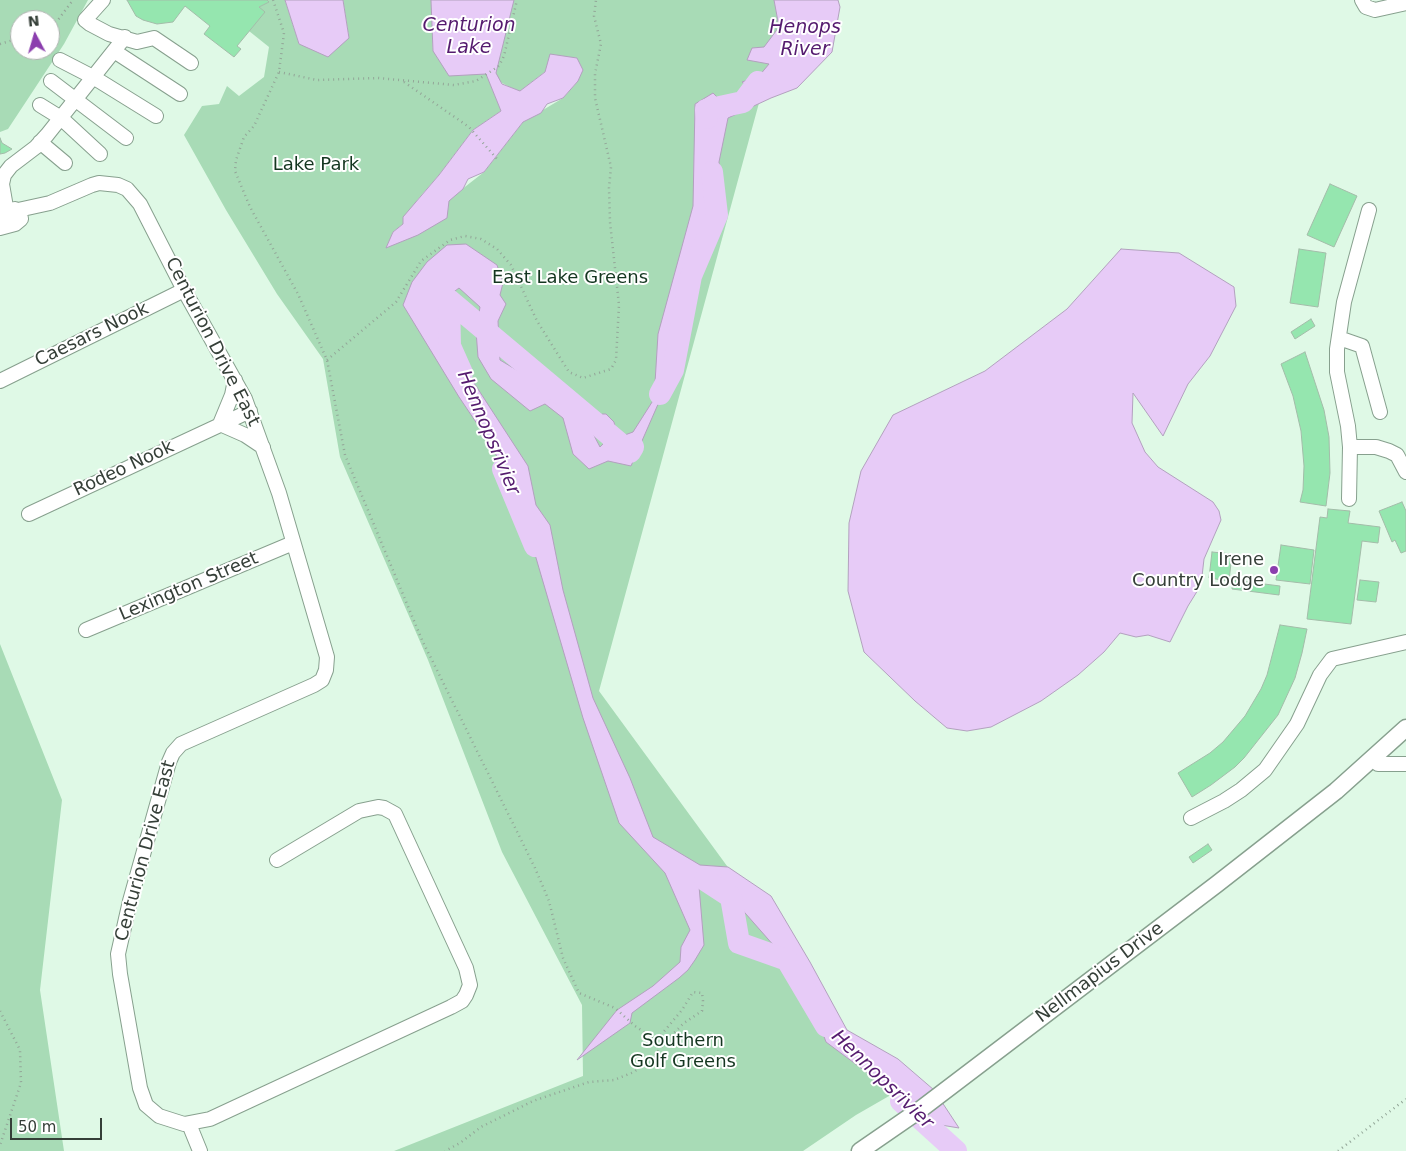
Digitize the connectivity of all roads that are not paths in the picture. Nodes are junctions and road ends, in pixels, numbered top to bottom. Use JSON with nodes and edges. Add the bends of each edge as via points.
{"nodes":[{"id":1,"x":103,"y":0,"type":"edge"},
{"id":2,"x":1362,"y":0,"type":"edge"},
{"id":3,"x":1406,"y":3,"type":"edge"},
{"id":4,"x":125,"y":37,"type":"junction"},
{"id":5,"x":114,"y":51,"type":"junction"},
{"id":6,"x":60,"y":60,"type":"dead end"},
{"id":7,"x":191,"y":64,"type":"dead end"},
{"id":8,"x":93,"y":77,"type":"junction"},
{"id":9,"x":52,"y":82,"type":"dead end"},
{"id":10,"x":180,"y":94,"type":"dead end"},
{"id":11,"x":76,"y":100,"type":"junction"},
{"id":12,"x":40,"y":104,"type":"dead end"},
{"id":13,"x":156,"y":116,"type":"dead end"},
{"id":14,"x":61,"y":118,"type":"junction"},
{"id":15,"x":126,"y":138,"type":"dead end"},
{"id":16,"x":40,"y":142,"type":"junction"},
{"id":17,"x":100,"y":154,"type":"dead end"},
{"id":18,"x":65,"y":163,"type":"dead end"},
{"id":19,"x":1369,"y":210,"type":"dead end"},
{"id":20,"x":10,"y":217,"type":"edge"},
{"id":21,"x":184,"y":290,"type":"junction"},
{"id":22,"x":1339,"y":338,"type":"junction"},
{"id":23,"x":0,"y":380,"type":"edge"},
{"id":24,"x":236,"y":380,"type":"junction"},
{"id":25,"x":250,"y":411,"type":"junction"},
{"id":26,"x":1380,"y":412,"type":"dead end"},
{"id":27,"x":220,"y":424,"type":"junction"},
{"id":28,"x":263,"y":447,"type":"junction"},
{"id":29,"x":1350,"y":447,"type":"junction"},
{"id":30,"x":1406,"y":472,"type":"edge"},
{"id":31,"x":1349,"y":499,"type":"dead end"},
{"id":32,"x":29,"y":514,"type":"dead end"},
{"id":33,"x":293,"y":543,"type":"junction"},
{"id":34,"x":86,"y":630,"type":"dead end"},
{"id":35,"x":1406,"y":642,"type":"edge"},
{"id":36,"x":1406,"y":728,"type":"edge"},
{"id":37,"x":1406,"y":742,"type":"edge"},
{"id":38,"x":1378,"y":764,"type":"junction"},
{"id":39,"x":1406,"y":764,"type":"edge"},
{"id":40,"x":1336,"y":791,"type":"junction"},
{"id":41,"x":1191,"y":818,"type":"dead end"},
{"id":42,"x":277,"y":860,"type":"dead end"},
{"id":43,"x":189,"y":1124,"type":"junction"},
{"id":44,"x":200,"y":1151,"type":"edge"},
{"id":45,"x":860,"y":1151,"type":"edge"}],
"edges":[{"from":1,"to":4,"type":"street","via":[[85,20],[109,34]]},
{"from":2,"to":3,"type":"street","via":[[1366,7],[1375,10]]},
{"from":4,"to":5,"type":"street"},
{"from":4,"to":7,"type":"street","via":[[137,42],[154,38]]},
{"from":5,"to":8,"type":"street"},
{"from":5,"to":10,"type":"street"},
{"from":6,"to":8,"type":"street"},
{"from":8,"to":11,"type":"street"},
{"from":8,"to":13,"type":"street"},
{"from":9,"to":11,"type":"street"},
{"from":11,"to":14,"type":"street"},
{"from":11,"to":15,"type":"street"},
{"from":12,"to":14,"type":"street"},
{"from":14,"to":16,"type":"street"},
{"from":14,"to":17,"type":"street"},
{"from":16,"to":18,"type":"street"},
{"from":16,"to":20,"type":"street","via":[[4,175],[2,184]]},
{"from":19,"to":22,"type":"street","via":[[1344,302]]},
{"from":20,"to":21,"type":"street","name":"Centurion Drive East","via":[[92,185],[113,184],[127,189],[140,204]]},
{"from":21,"to":23,"type":"street","name":"Caesars Nook"},
{"from":21,"to":24,"type":"street","name":"Centurion Drive East"},
{"from":22,"to":26,"type":"street","via":[[1362,346]]},
{"from":22,"to":29,"type":"street","via":[[1337,372]]},
{"from":24,"to":25,"type":"street","name":"Centurion Drive East"},
{"from":24,"to":27,"type":"street"},
{"from":25,"to":27,"type":"street","name":"Rodeo Nook"},
{"from":25,"to":28,"type":"street","name":"Centurion Drive East"},
{"from":27,"to":28,"type":"street"},
{"from":27,"to":32,"type":"street","name":"Rodeo Nook"},
{"from":28,"to":33,"type":"street","name":"Centurion Drive East"},
{"from":29,"to":30,"type":"street","via":[[1376,447],[1389,451],[1397,455]]},
{"from":29,"to":31,"type":"street"},
{"from":33,"to":34,"type":"street","name":"Lexington Street"},
{"from":33,"to":43,"type":"street","name":"Centurion Drive East","via":[[326,653],[322,680],[181,744],[173,753],[119,944],[120,974],[146,1106],[159,1116]]},
{"from":35,"to":41,"type":"street","via":[[1332,659],[1320,675],[1297,724],[1265,770],[1230,797]]},
{"from":36,"to":40,"type":"main road","name":"Nellmapius Drive"},
{"from":37,"to":38,"type":"main road","name":"Nellmapius Drive"},
{"from":38,"to":39,"type":"street"},
{"from":38,"to":40,"type":"main road","name":"Nellmapius Drive"},
{"from":40,"to":45,"type":"main road","name":"Nellmapius Drive","via":[[947,1089]]},
{"from":42,"to":43,"type":"street","name":"Centurion Drive East","via":[[358,811],[378,807],[395,814],[466,968],[468,990],[462,1001],[452,1007],[210,1119]]},
{"from":43,"to":44,"type":"street"}]}
